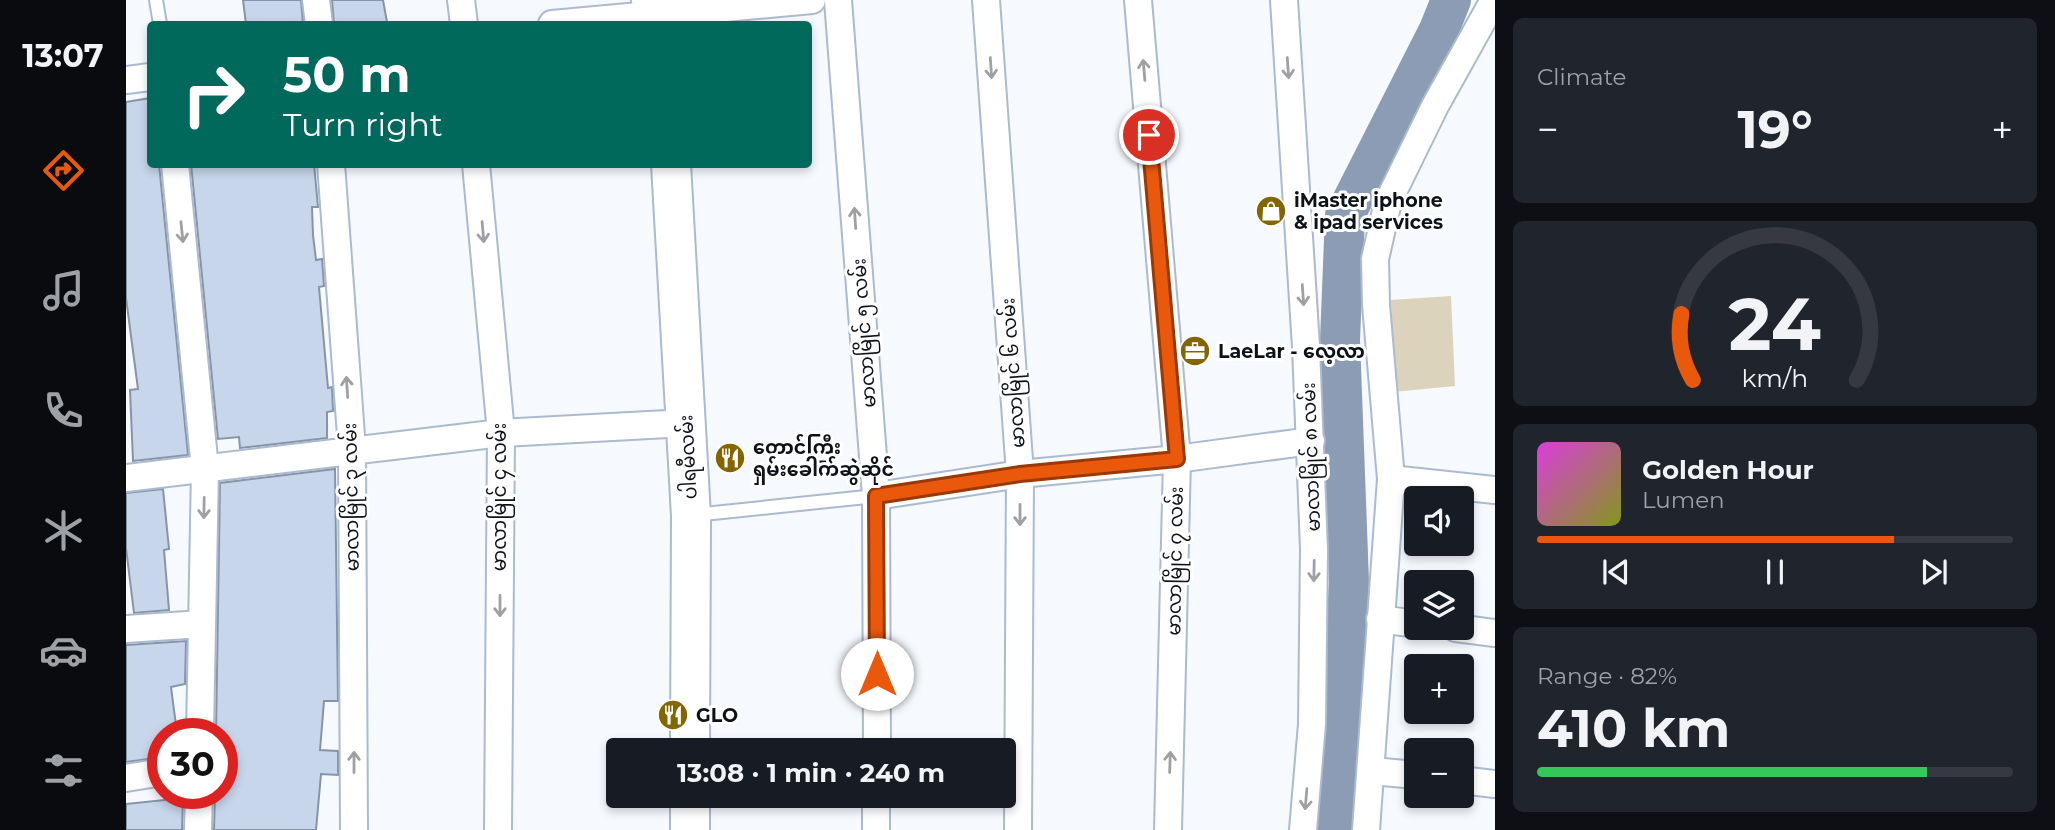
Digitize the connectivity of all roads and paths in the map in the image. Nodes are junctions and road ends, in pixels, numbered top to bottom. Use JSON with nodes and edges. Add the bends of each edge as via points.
{"nodes":[{"id":1,"x":156,"y":0,"type":"edge"},
{"id":2,"x":316,"y":0,"type":"edge"},
{"id":3,"x":461,"y":0,"type":"edge"},
{"id":4,"x":812,"y":0,"type":"edge"},
{"id":5,"x":838,"y":0,"type":"edge"},
{"id":6,"x":986,"y":0,"type":"edge"},
{"id":7,"x":1138,"y":0,"type":"edge"},
{"id":8,"x":1284,"y":0,"type":"edge"},
{"id":9,"x":1494,"y":0,"type":"edge"},
{"id":10,"x":652,"y":13,"type":"edge"},
{"id":11,"x":160,"y":21,"type":"edge"},
{"id":12,"x":319,"y":21,"type":"edge"},
{"id":13,"x":464,"y":21,"type":"edge"},
{"id":14,"x":579,"y":21,"type":"edge"},
{"id":15,"x":147,"y":77,"type":"edge"},
{"id":16,"x":126,"y":80,"type":"edge"},
{"id":17,"x":175,"y":168,"type":"edge"},
{"id":18,"x":331,"y":168,"type":"edge"},
{"id":19,"x":476,"y":168,"type":"edge"},
{"id":20,"x":671,"y":168,"type":"edge"},
{"id":21,"x":686,"y":423,"type":"junction"},
{"id":22,"x":501,"y":433,"type":"junction"},
{"id":23,"x":1311,"y":441,"type":"junction"},
{"id":24,"x":352,"y":449,"type":"junction"},
{"id":25,"x":1177,"y":459,"type":"junction"},
{"id":26,"x":205,"y":469,"type":"junction"},
{"id":27,"x":1020,"y":474,"type":"junction"},
{"id":28,"x":126,"y":478,"type":"edge"},
{"id":29,"x":1391,"y":479,"type":"junction"},
{"id":30,"x":1495,"y":490,"type":"edge"},
{"id":31,"x":876,"y":496,"type":"junction"},
{"id":32,"x":691,"y":516,"type":"junction"},
{"id":33,"x":1380,"y":620,"type":"junction"},
{"id":34,"x":1404,"y":623,"type":"edge"},
{"id":35,"x":202,"y":624,"type":"junction"},
{"id":36,"x":126,"y":629,"type":"edge"},
{"id":37,"x":1474,"y":630,"type":"edge"},
{"id":38,"x":1495,"y":633,"type":"edge"},
{"id":39,"x":200,"y":718,"type":"edge"},
{"id":40,"x":690,"y":738,"type":"edge"},
{"id":41,"x":877,"y":738,"type":"edge"},
{"id":42,"x":1371,"y":771,"type":"junction"},
{"id":43,"x":1404,"y":774,"type":"edge"},
{"id":44,"x":147,"y":775,"type":"edge"},
{"id":45,"x":126,"y":778,"type":"edge"},
{"id":46,"x":1474,"y":782,"type":"edge"},
{"id":47,"x":1495,"y":784,"type":"edge"},
{"id":48,"x":690,"y":808,"type":"edge"},
{"id":49,"x":876,"y":808,"type":"edge"},
{"id":50,"x":199,"y":809,"type":"edge"},
{"id":51,"x":198,"y":830,"type":"edge"},
{"id":52,"x":354,"y":830,"type":"edge"},
{"id":53,"x":498,"y":830,"type":"edge"},
{"id":54,"x":690,"y":830,"type":"edge"},
{"id":55,"x":876,"y":830,"type":"edge"},
{"id":56,"x":1018,"y":830,"type":"edge"},
{"id":57,"x":1168,"y":830,"type":"edge"},
{"id":58,"x":1303,"y":830,"type":"edge"},
{"id":59,"x":1366,"y":830,"type":"edge"}],
"edges":[{"from":1,"to":11,"type":"lane"},
{"from":2,"to":12,"type":"street"},
{"from":3,"to":13,"type":"street"},
{"from":4,"to":10,"type":"street"},
{"from":31,"to":5,"type":"street","name":"မာလာမြိုင် ၅ လမ်း","one_way":true},
{"from":6,"to":27,"type":"street","name":"မာလာမြိုင် ၆ လမ်း","one_way":true},
{"from":25,"to":7,"type":"street","name":"မာလာမြိုင် ၇ လမ်း","one_way":true},
{"from":8,"to":23,"type":"street","name":"မာလာမြိုင် ၈ လမ်း","one_way":true},
{"from":9,"to":29,"type":"street","via":[[1388,202],[1375,259]]},
{"from":10,"to":14,"type":"street"},
{"from":15,"to":16,"type":"street"},
{"from":17,"to":26,"type":"street","one_way":true},
{"from":24,"to":18,"type":"street","name":"မာလာမြိုင် ၃ လမ်း","one_way":true},
{"from":19,"to":22,"type":"street","name":"မာလာမြိုင် ၄ လမ်း","one_way":true},
{"from":20,"to":21,"type":"main road","name":"ပါရမီလမ်း"},
{"from":21,"to":22,"type":"street"},
{"from":21,"to":32,"type":"main road","name":"ပါရမီလမ်း"},
{"from":22,"to":24,"type":"street"},
{"from":22,"to":53,"type":"street","name":"မာလာမြိုင် ၄ လမ်း","one_way":true},
{"from":23,"to":25,"type":"street"},
{"from":23,"to":58,"type":"street","name":"မာလာမြိုင် ၈ လမ်း","one_way":true,"via":[[1312,724]]},
{"from":24,"to":26,"type":"street"},
{"from":52,"to":24,"type":"street","name":"မာလာမြိုင် ၃ လမ်း","one_way":true},
{"from":25,"to":27,"type":"street"},
{"from":57,"to":25,"type":"street","name":"မာလာမြိုင် ၇ လမ်း","one_way":true},
{"from":26,"to":28,"type":"street"},
{"from":26,"to":35,"type":"street","one_way":true},
{"from":27,"to":31,"type":"street"},
{"from":27,"to":56,"type":"street","name":"မာလာမြိုင် ၆ လမ်း","one_way":true},
{"from":29,"to":30,"type":"street"},
{"from":29,"to":33,"type":"street"},
{"from":31,"to":32,"type":"lane"},
{"from":31,"to":41,"type":"street","name":"မာလာမြိုင် ၅ လမ်း"},
{"from":32,"to":40,"type":"main road","name":"ပါရမီလမ်း"},
{"from":33,"to":34,"type":"street"},
{"from":33,"to":42,"type":"street"},
{"from":35,"to":36,"type":"street"},
{"from":35,"to":39,"type":"street"},
{"from":37,"to":38,"type":"street"},
{"from":42,"to":43,"type":"street"},
{"from":42,"to":59,"type":"street"},
{"from":44,"to":45,"type":"street"},
{"from":46,"to":47,"type":"street"},
{"from":48,"to":54,"type":"main road"},
{"from":49,"to":55,"type":"street"},
{"from":50,"to":51,"type":"street"}]}
